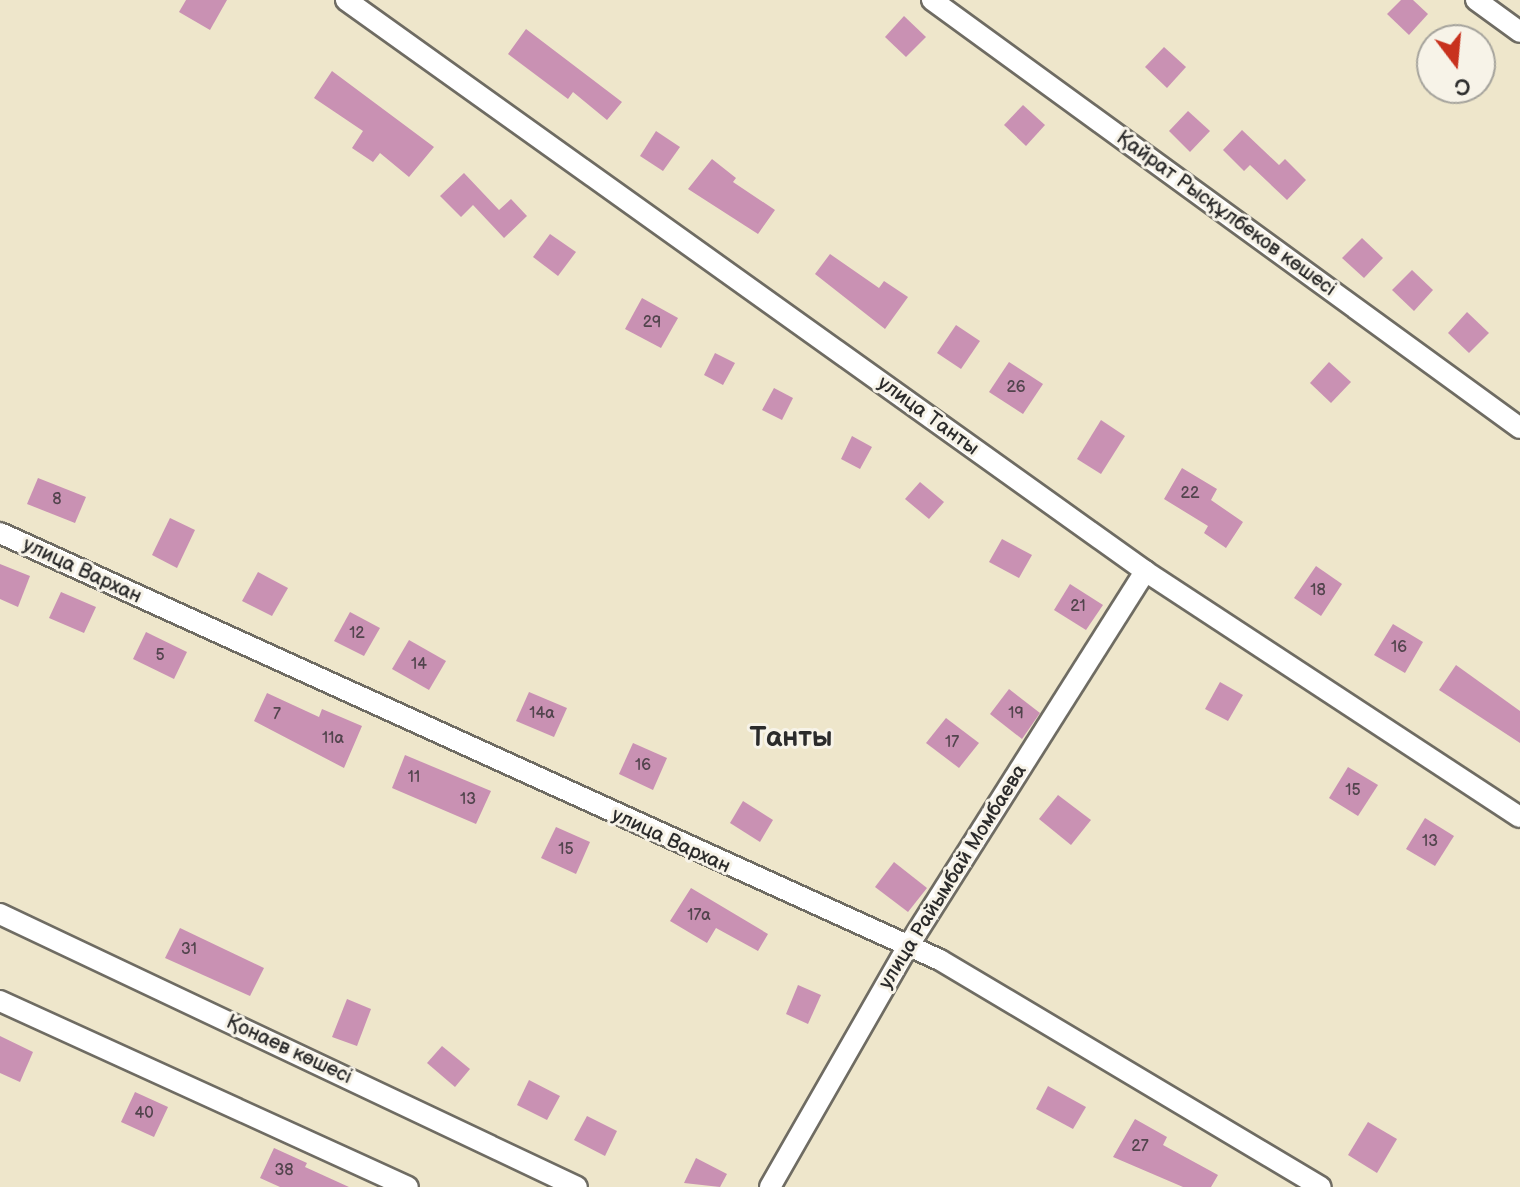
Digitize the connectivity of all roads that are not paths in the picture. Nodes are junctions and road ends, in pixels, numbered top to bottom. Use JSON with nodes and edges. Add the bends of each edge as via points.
{"nodes":[{"id":1,"x":346,"y":0,"type":"edge"},
{"id":2,"x":932,"y":0,"type":"edge"},
{"id":3,"x":1476,"y":0,"type":"edge"},
{"id":4,"x":1520,"y":32,"type":"edge"},
{"id":5,"x":1520,"y":428,"type":"edge"},
{"id":6,"x":0,"y":533,"type":"edge"},
{"id":7,"x":1145,"y":571,"type":"junction"},
{"id":8,"x":1520,"y":817,"type":"edge"},
{"id":9,"x":0,"y":914,"type":"edge"},
{"id":10,"x":907,"y":948,"type":"junction"},
{"id":11,"x":0,"y":1001,"type":"edge"},
{"id":12,"x":408,"y":1187,"type":"edge"},
{"id":13,"x":577,"y":1187,"type":"edge"},
{"id":14,"x":770,"y":1187,"type":"edge"},
{"id":15,"x":1321,"y":1187,"type":"edge"}],
"edges":[{"from":1,"to":7,"type":"street","name":"улица Танты"},
{"from":2,"to":5,"type":"street","name":"Қайрат Рысқұлбеков көшесі"},
{"from":3,"to":4,"type":"street"},
{"from":6,"to":10,"type":"street","name":"улица Вархан"},
{"from":7,"to":8,"type":"street","name":"улица Танты"},
{"from":7,"to":10,"type":"street","name":"улица Райымбай Момбаева"},
{"from":9,"to":13,"type":"street","name":"Қонаев көшесі"},
{"from":10,"to":14,"type":"street","name":"улица Райымбай Момбаева"},
{"from":10,"to":15,"type":"street","name":"улица Вархан","via":[[940,960]]},
{"from":11,"to":12,"type":"street"}]}
